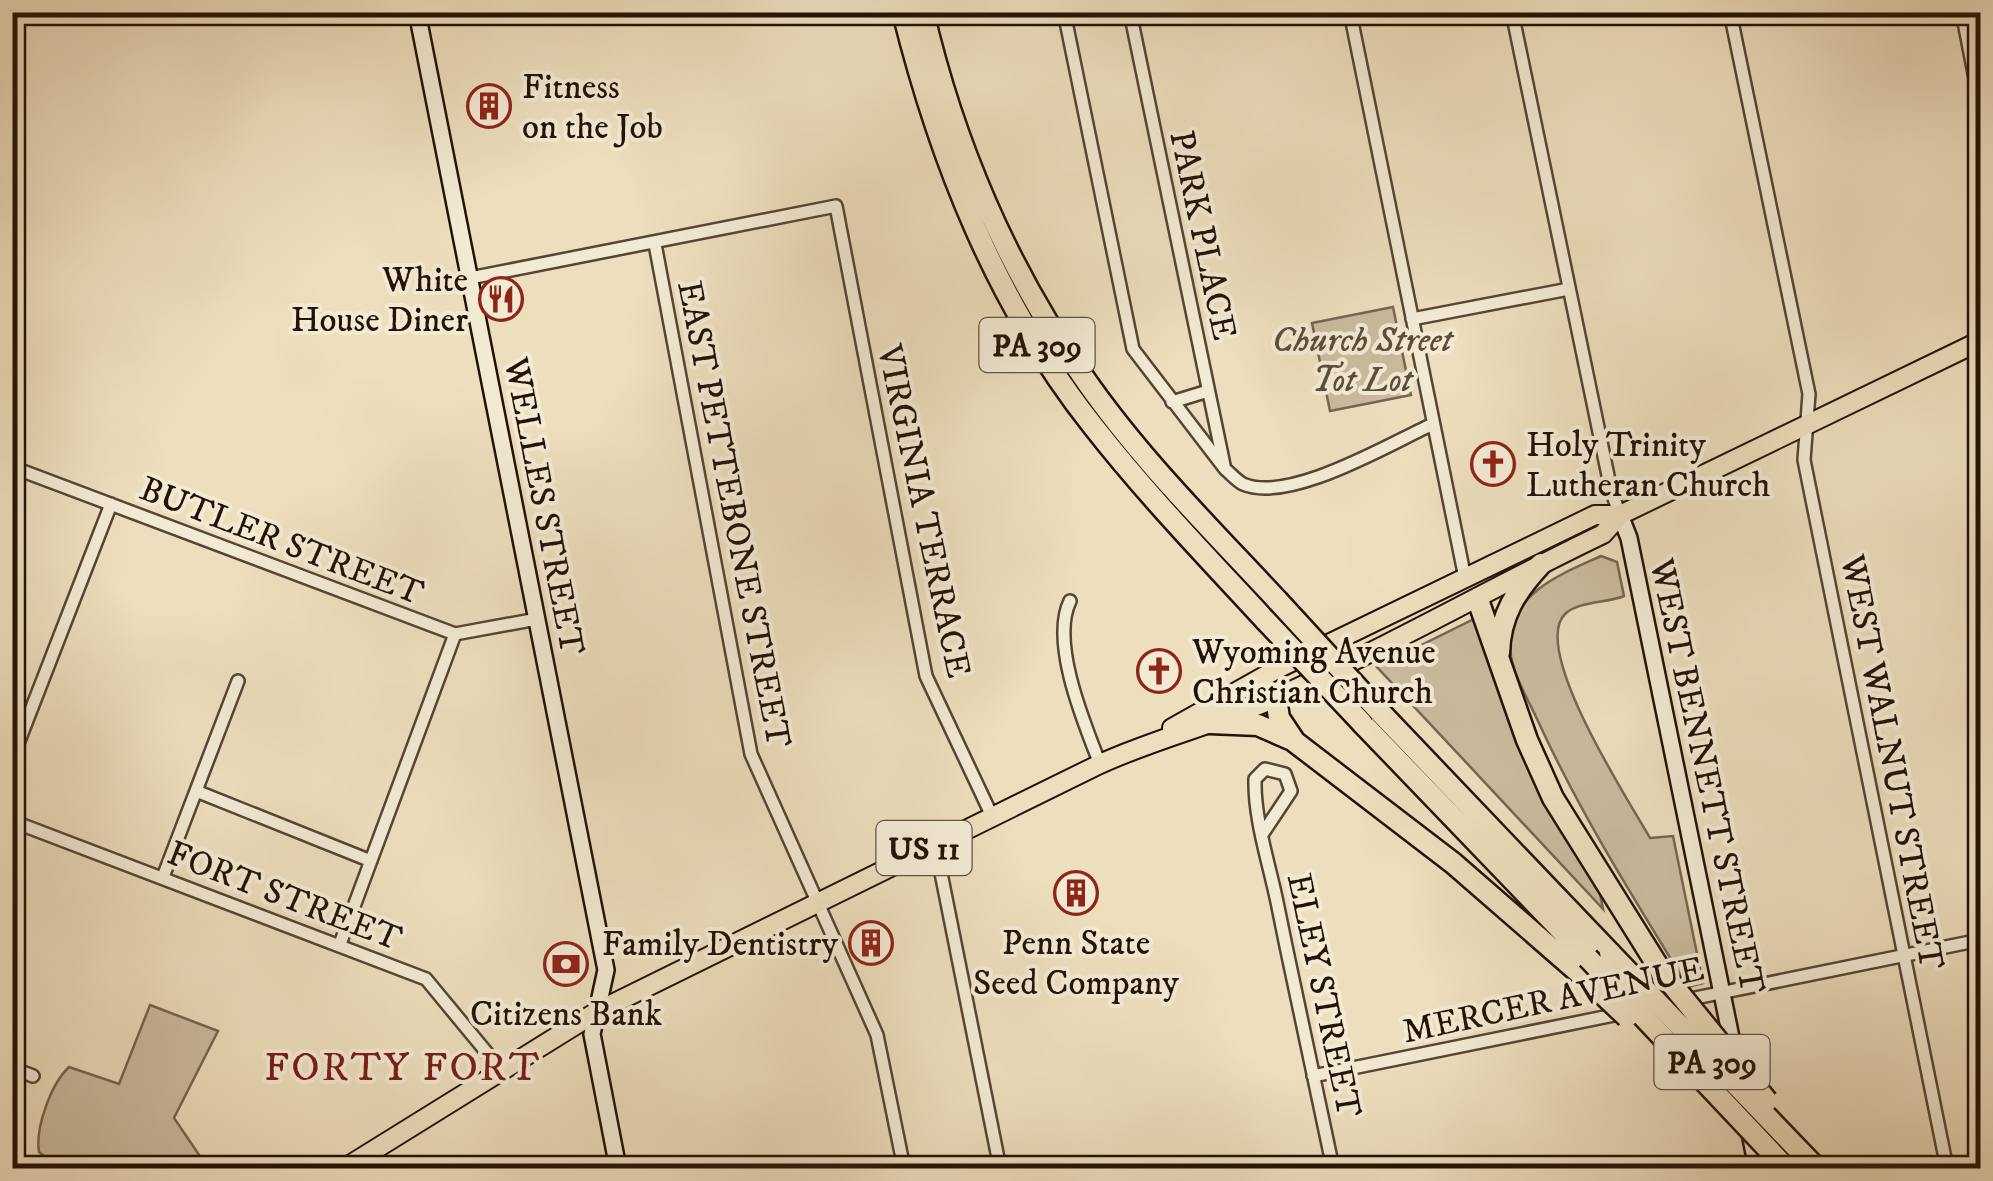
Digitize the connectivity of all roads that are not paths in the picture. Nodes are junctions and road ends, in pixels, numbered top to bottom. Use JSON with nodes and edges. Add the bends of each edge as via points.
{"nodes":[{"id":1,"x":417,"y":12,"type":"edge"},
{"id":2,"x":903,"y":12,"type":"edge"},
{"id":3,"x":924,"y":12,"type":"edge"},
{"id":4,"x":1064,"y":12,"type":"edge"},
{"id":5,"x":1130,"y":12,"type":"edge"},
{"id":6,"x":1350,"y":12,"type":"edge"},
{"id":7,"x":1512,"y":12,"type":"edge"},
{"id":8,"x":1730,"y":12,"type":"edge"},
{"id":9,"x":1962,"y":12,"type":"edge"},
{"id":10,"x":1980,"y":104,"type":"edge"},
{"id":11,"x":654,"y":244,"type":"junction"},
{"id":12,"x":470,"y":278,"type":"junction"},
{"id":13,"x":1570,"y":290,"type":"junction"},
{"id":14,"x":1412,"y":318,"type":"junction"},
{"id":15,"x":1980,"y":342,"type":"edge"},
{"id":16,"x":1208,"y":390,"type":"junction"},
{"id":17,"x":1172,"y":402,"type":"junction"},
{"id":18,"x":1433,"y":424,"type":"junction"},
{"id":19,"x":1806,"y":426,"type":"junction"},
{"id":20,"x":12,"y":466,"type":"edge"},
{"id":21,"x":1225,"y":469,"type":"junction"},
{"id":22,"x":111,"y":504,"type":"junction"},
{"id":23,"x":1620,"y":515,"type":"junction"},
{"id":24,"x":1541,"y":564,"type":"junction"},
{"id":25,"x":1464,"y":578,"type":"junction"},
{"id":26,"x":1478,"y":600,"type":"junction"},
{"id":27,"x":1070,"y":601,"type":"dead end"},
{"id":28,"x":537,"y":619,"type":"junction"},
{"id":29,"x":456,"y":634,"type":"junction"},
{"id":30,"x":1499,"y":660,"type":"junction"},
{"id":31,"x":1279,"y":668,"type":"junction"},
{"id":32,"x":238,"y":682,"type":"dead end"},
{"id":33,"x":1276,"y":698,"type":"junction"},
{"id":34,"x":1371,"y":717,"type":"junction"},
{"id":35,"x":1210,"y":723,"type":"junction"},
{"id":36,"x":1160,"y":737,"type":"junction"},
{"id":37,"x":1294,"y":742,"type":"junction"},
{"id":38,"x":12,"y":758,"type":"edge"},
{"id":39,"x":1100,"y":764,"type":"junction"},
{"id":40,"x":196,"y":791,"type":"junction"},
{"id":41,"x":992,"y":816,"type":"junction"},
{"id":42,"x":12,"y":821,"type":"edge"},
{"id":43,"x":1263,"y":832,"type":"junction"},
{"id":44,"x":935,"y":843,"type":"junction"},
{"id":45,"x":371,"y":860,"type":"junction"},
{"id":46,"x":164,"y":877,"type":"junction"},
{"id":47,"x":820,"y":900,"type":"junction"},
{"id":48,"x":1980,"y":940,"type":"edge"},
{"id":49,"x":340,"y":944,"type":"junction"},
{"id":50,"x":1904,"y":956,"type":"junction"},
{"id":51,"x":1722,"y":992,"type":"junction"},
{"id":52,"x":598,"y":1011,"type":"junction"},
{"id":53,"x":12,"y":1068,"type":"edge"},
{"id":54,"x":502,"y":1071,"type":"junction"},
{"id":55,"x":33,"y":1076,"type":"dead end"},
{"id":56,"x":1313,"y":1076,"type":"junction"},
{"id":57,"x":344,"y":1168,"type":"edge"},
{"id":58,"x":618,"y":1168,"type":"edge"},
{"id":59,"x":904,"y":1168,"type":"edge"},
{"id":60,"x":1000,"y":1168,"type":"edge"},
{"id":61,"x":1332,"y":1168,"type":"edge"},
{"id":62,"x":1758,"y":1168,"type":"edge"},
{"id":63,"x":1783,"y":1168,"type":"edge"},
{"id":64,"x":1819,"y":1168,"type":"edge"},
{"id":65,"x":1947,"y":1168,"type":"edge"}],
"edges":[{"from":1,"to":12,"type":"main road","name":"WELLES STREET"},
{"from":2,"to":34,"type":"highway","number":"PA 309","bridge":true,"via":[[945,154],[1013,307],[1092,425],[1266,621]]},
{"from":3,"to":34,"type":"highway","number":"PA 309","bridge":true,"via":[[958,134],[1035,302],[1129,436]]},
{"from":4,"to":17,"type":"street","via":[[1133,349]]},
{"from":5,"to":16,"type":"street","name":"PARK PLACE"},
{"from":6,"to":14,"type":"street"},
{"from":7,"to":13,"type":"street"},
{"from":8,"to":19,"type":"street","name":"WEST WALNUT STREET","via":[[1808,390]]},
{"from":9,"to":10,"type":"street"},
{"from":11,"to":12,"type":"street"},
{"from":11,"to":41,"type":"street","name":"VIRGINIA TERRACE","via":[[836,206],[926,676]]},
{"from":11,"to":47,"type":"street","name":"EAST PETTEBONE STREET","via":[[751,754]]},
{"from":12,"to":28,"type":"main road","name":"WELLES STREET"},
{"from":13,"to":14,"type":"street"},
{"from":13,"to":23,"type":"street"},
{"from":14,"to":18,"type":"street"},
{"from":15,"to":19,"type":"main road","number":"US 11"},
{"from":16,"to":17,"type":"street"},
{"from":16,"to":21,"type":"street","name":"PARK PLACE"},
{"from":17,"to":21,"type":"street"},
{"from":18,"to":21,"type":"street","via":[[1302,482],[1273,488],[1242,484]]},
{"from":18,"to":25,"type":"street"},
{"from":19,"to":23,"type":"main road","number":"US 11"},
{"from":19,"to":50,"type":"street","name":"WEST WALNUT STREET","via":[[1804,456]]},
{"from":20,"to":22,"type":"street","name":"BUTLER STREET"},
{"from":22,"to":29,"type":"street","name":"BUTLER STREET"},
{"from":22,"to":38,"type":"street"},
{"from":23,"to":24,"type":"main road","number":"US 11","via":[[1603,534]]},
{"from":23,"to":25,"type":"main road","number":"US 11","via":[[1595,515]]},
{"from":23,"to":51,"type":"main road","name":"WEST BENNETT STREET"},
{"from":24,"to":26,"type":"main road","number":"US 11"},
{"from":24,"to":30,"type":"highway","via":[[1508,609]]},
{"from":25,"to":26,"type":"main road"},
{"from":25,"to":31,"type":"main road","number":"US 11"},
{"from":26,"to":30,"type":"highway"},
{"from":26,"to":33,"type":"main road","number":"US 11"},
{"from":27,"to":39,"type":"street","via":[[1064,637]]},
{"from":28,"to":29,"type":"street","name":"BUTLER STREET"},
{"from":28,"to":52,"type":"main road","name":"WELLES STREET","via":[[606,970]]},
{"from":29,"to":45,"type":"street"},
{"from":30,"to":64,"type":"highway","bridge":true,"via":[[1554,798],[1661,971]]},
{"from":31,"to":33,"type":"main road"},
{"from":31,"to":36,"type":"main road","number":"US 11"},
{"from":32,"to":40,"type":"street"},
{"from":33,"to":35,"type":"main road","number":"US 11"},
{"from":33,"to":37,"type":"highway"},
{"from":34,"to":63,"type":"highway","number":"PA 309","bridge":true},
{"from":34,"to":64,"type":"highway","number":"PA 309","bridge":true},
{"from":35,"to":36,"type":"main road","number":"US 11"},
{"from":35,"to":37,"type":"highway","via":[[1258,725]]},
{"from":36,"to":39,"type":"main road","number":"US 11"},
{"from":37,"to":63,"type":"highway","bridge":true,"via":[[1453,863],[1592,984]]},
{"from":39,"to":41,"type":"main road","number":"US 11"},
{"from":40,"to":45,"type":"street"},
{"from":40,"to":46,"type":"street"},
{"from":41,"to":44,"type":"main road","number":"US 11"},
{"from":42,"to":46,"type":"street","name":"FORT STREET"},
{"from":43,"to":43,"type":"street","name":"ELEY STREET","via":[[1255,779],[1265,769],[1285,774],[1291,791]]},
{"from":43,"to":56,"type":"street","name":"ELEY STREET"},
{"from":44,"to":47,"type":"main road","number":"US 11"},
{"from":44,"to":60,"type":"street"},
{"from":45,"to":49,"type":"street"},
{"from":46,"to":49,"type":"street","name":"FORT STREET"},
{"from":47,"to":52,"type":"main road","number":"US 11"},
{"from":47,"to":59,"type":"street","name":"EAST PETTEBONE STREET","via":[[877,1035]]},
{"from":48,"to":50,"type":"street","name":"MERCER AVENUE"},
{"from":49,"to":54,"type":"street","name":"FORT STREET","via":[[426,979]]},
{"from":50,"to":51,"type":"street","name":"MERCER AVENUE"},
{"from":50,"to":65,"type":"street","name":"WEST WALNUT STREET"},
{"from":51,"to":56,"type":"street","name":"MERCER AVENUE"},
{"from":51,"to":62,"type":"main road","name":"WEST BENNETT STREET"},
{"from":52,"to":54,"type":"main road","number":"US 11"},
{"from":52,"to":58,"type":"main road","name":"WELLES STREET","via":[[592,1042]]},
{"from":53,"to":55,"type":"street"},
{"from":54,"to":57,"type":"main road","number":"US 11"},
{"from":56,"to":61,"type":"street","name":"ELEY STREET"}]}
